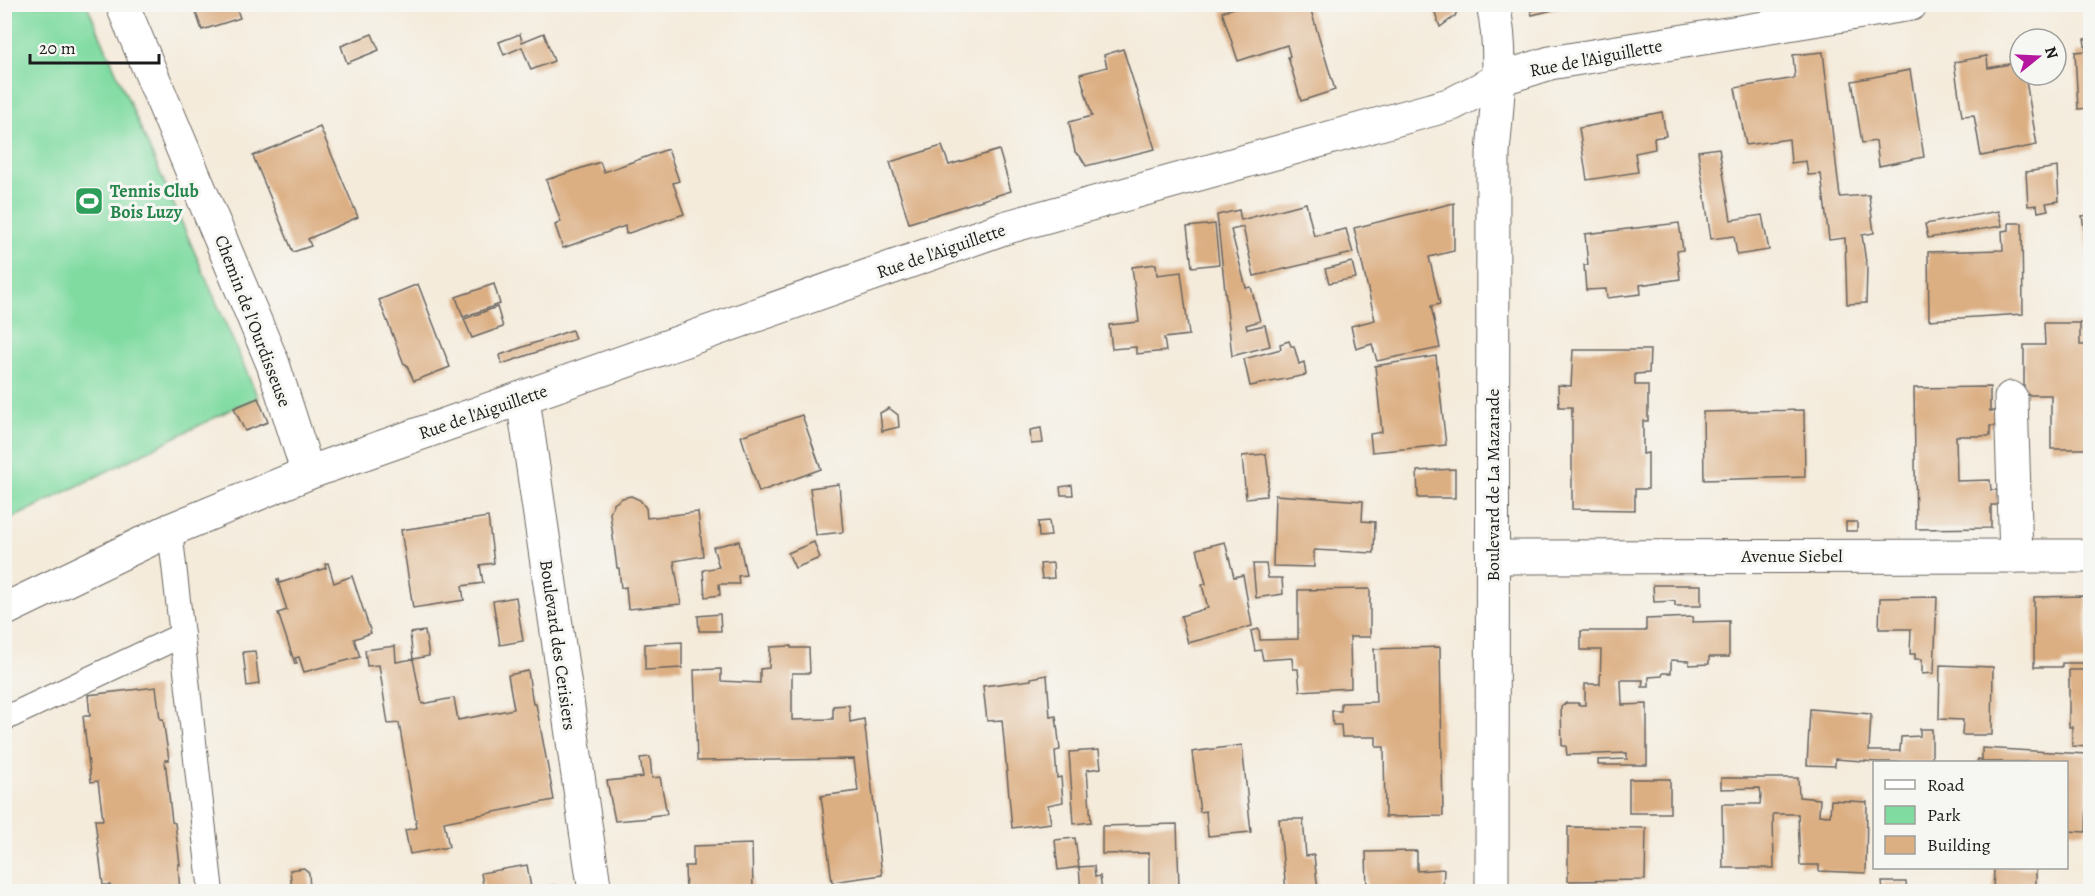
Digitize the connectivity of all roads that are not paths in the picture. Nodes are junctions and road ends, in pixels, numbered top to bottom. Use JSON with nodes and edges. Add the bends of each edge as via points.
{"nodes":[{"id":1,"x":122,"y":4,"type":"edge"},
{"id":2,"x":1493,"y":4,"type":"edge"},
{"id":3,"x":1911,"y":4,"type":"edge"},
{"id":4,"x":1500,"y":80,"type":"junction"},
{"id":5,"x":2011,"y":398,"type":"dead end"},
{"id":6,"x":523,"y":399,"type":"junction"},
{"id":7,"x":308,"y":473,"type":"junction"},
{"id":8,"x":170,"y":530,"type":"junction"},
{"id":9,"x":2016,"y":556,"type":"junction"},
{"id":10,"x":2091,"y":556,"type":"edge"},
{"id":11,"x":1493,"y":557,"type":"junction"},
{"id":12,"x":4,"y":610,"type":"edge"},
{"id":13,"x":182,"y":635,"type":"junction"},
{"id":14,"x":4,"y":719,"type":"edge"},
{"id":15,"x":211,"y":891,"type":"edge"},
{"id":16,"x":595,"y":891,"type":"edge"},
{"id":17,"x":1492,"y":891,"type":"edge"}],
"edges":[{"from":1,"to":7,"type":"street","name":"Chemin de l'Ourdisseuse","via":[[273,364]]},
{"from":2,"to":4,"type":"street","name":"Boulevard de La Mazarade"},
{"from":3,"to":4,"type":"street","name":"Rue de l'Aiguillette","via":[[1550,63]]},
{"from":4,"to":6,"type":"street","name":"Rue de l'Aiguillette","via":[[1452,104],[1004,228]]},
{"from":4,"to":11,"type":"street","name":"Boulevard de La Mazarade","via":[[1493,153]]},
{"from":5,"to":9,"type":"street"},
{"from":6,"to":7,"type":"street","name":"Rue de l'Aiguillette"},
{"from":6,"to":16,"type":"street","name":"Boulevard des Cerisiers"},
{"from":7,"to":8,"type":"street","name":"Rue de l'Aiguillette"},
{"from":8,"to":12,"type":"street","name":"Rue de l'Aiguillette"},
{"from":8,"to":13,"type":"lane"},
{"from":9,"to":10,"type":"street","name":"Avenue Siebel"},
{"from":9,"to":11,"type":"street","name":"Avenue Siebel"},
{"from":11,"to":17,"type":"street","name":"Boulevard de La Mazarade"},
{"from":13,"to":14,"type":"lane"},
{"from":13,"to":15,"type":"lane"}]}
